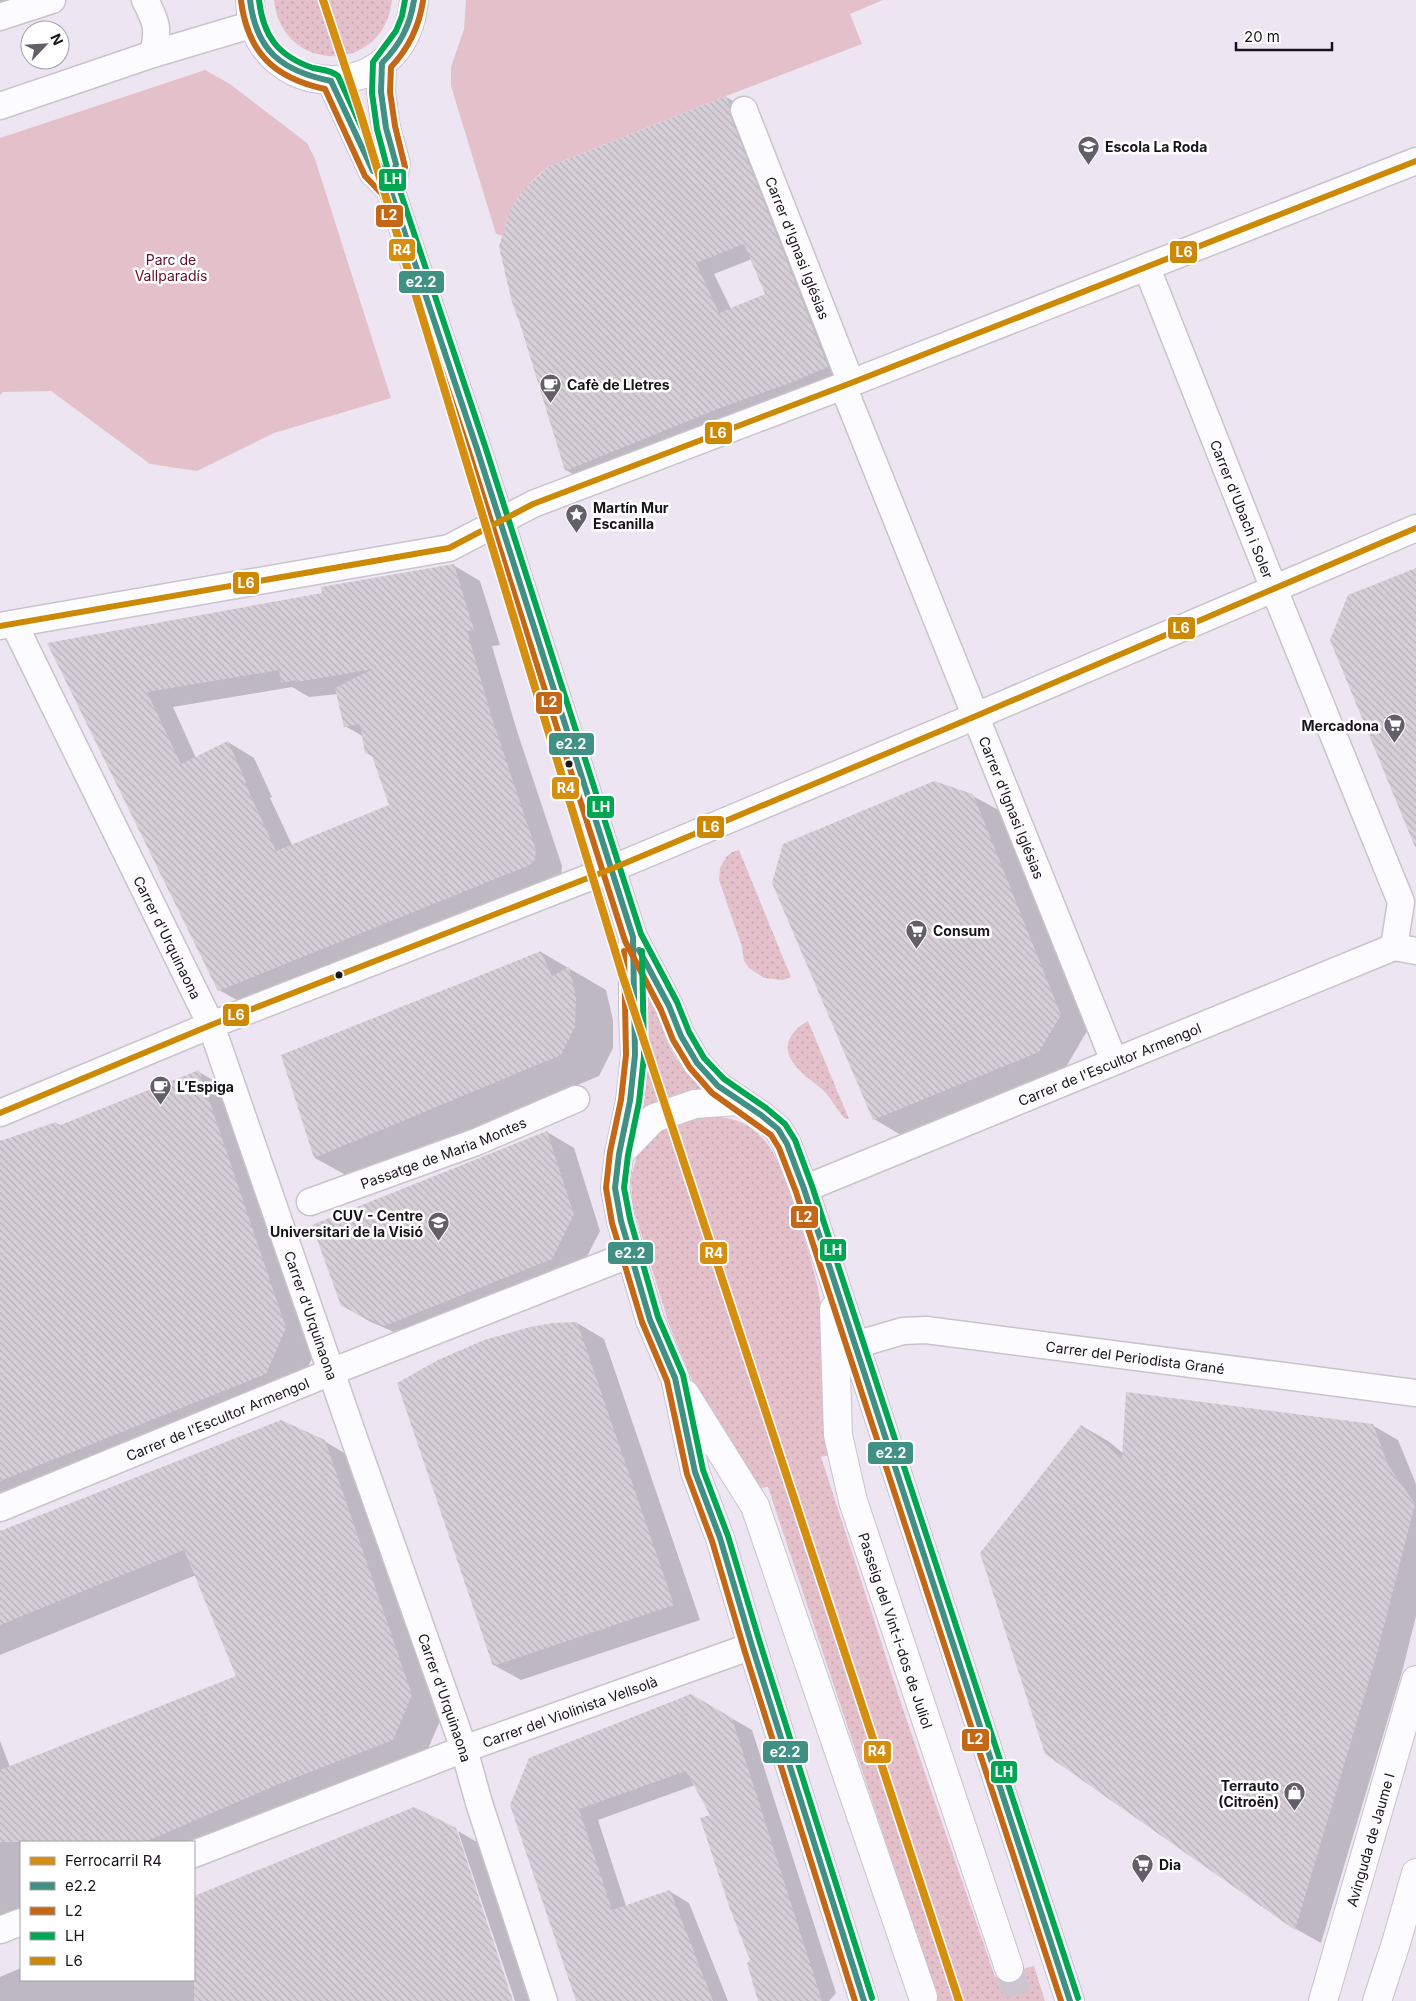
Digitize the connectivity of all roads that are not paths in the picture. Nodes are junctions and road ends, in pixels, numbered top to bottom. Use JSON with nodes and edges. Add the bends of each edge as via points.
{"nodes":[{"id":1,"x":52,"y":0,"type":"edge"},
{"id":2,"x":146,"y":0,"type":"edge"},
{"id":3,"x":414,"y":0,"type":"edge"},
{"id":4,"x":252,"y":12,"type":"edge"},
{"id":5,"x":0,"y":17,"type":"edge"},
{"id":6,"x":153,"y":54,"type":"junction"},
{"id":7,"x":382,"y":63,"type":"junction"},
{"id":8,"x":331,"y":80,"type":"junction"},
{"id":9,"x":0,"y":106,"type":"edge"},
{"id":10,"x":744,"y":110,"type":"dead end"},
{"id":11,"x":1415,"y":162,"type":"edge"},
{"id":12,"x":390,"y":190,"type":"junction"},
{"id":13,"x":1147,"y":268,"type":"junction"},
{"id":14,"x":847,"y":385,"type":"junction"},
{"id":15,"x":500,"y":522,"type":"junction"},
{"id":16,"x":1416,"y":528,"type":"edge"},
{"id":17,"x":1274,"y":589,"type":"junction"},
{"id":18,"x":7,"y":625,"type":"edge"},
{"id":19,"x":976,"y":716,"type":"junction"},
{"id":20,"x":611,"y":869,"type":"junction"},
{"id":21,"x":633,"y":937,"type":"junction"},
{"id":22,"x":1405,"y":949,"type":"edge"},
{"id":23,"x":211,"y":1026,"type":"junction"},
{"id":24,"x":1114,"y":1061,"type":"junction"},
{"id":25,"x":576,"y":1099,"type":"dead end"},
{"id":26,"x":738,"y":1101,"type":"junction"},
{"id":27,"x":0,"y":1113,"type":"edge"},
{"id":28,"x":618,"y":1154,"type":"junction"},
{"id":29,"x":804,"y":1189,"type":"junction"},
{"id":30,"x":310,"y":1202,"type":"dead end"},
{"id":31,"x":631,"y":1254,"type":"junction"},
{"id":32,"x":833,"y":1282,"type":"junction"},
{"id":33,"x":855,"y":1345,"type":"junction"},
{"id":34,"x":331,"y":1372,"type":"junction"},
{"id":35,"x":674,"y":1378,"type":"junction"},
{"id":36,"x":1416,"y":1393,"type":"edge"},
{"id":37,"x":0,"y":1508,"type":"edge"},
{"id":38,"x":752,"y":1646,"type":"junction"},
{"id":39,"x":1416,"y":1680,"type":"edge"},
{"id":40,"x":464,"y":1749,"type":"junction"},
{"id":41,"x":195,"y":1854,"type":"edge"},
{"id":42,"x":1416,"y":1873,"type":"edge"},
{"id":43,"x":20,"y":1922,"type":"edge"},
{"id":44,"x":0,"y":1930,"type":"edge"},
{"id":45,"x":1396,"y":1943,"type":"junction"},
{"id":46,"x":1009,"y":1968,"type":"tunnel mouth"},
{"id":47,"x":923,"y":1997,"type":"dead end"},
{"id":48,"x":544,"y":2001,"type":"edge"},
{"id":49,"x":864,"y":2001,"type":"edge"},
{"id":50,"x":1070,"y":2001,"type":"edge"},
{"id":51,"x":1323,"y":2001,"type":"edge"},
{"id":52,"x":1377,"y":2001,"type":"edge"},
{"id":53,"x":1387,"y":2001,"type":"edge"}],
"edges":[{"from":1,"to":5,"type":"street"},
{"from":2,"to":6,"type":"street","via":[[158,34]]},
{"from":3,"to":7,"type":"street","via":[[406,34]]},
{"from":4,"to":6,"type":"street"},
{"from":4,"to":8,"type":"street","via":[[262,43],[276,58],[311,78]]},
{"from":6,"to":9,"type":"street"},
{"from":7,"to":8,"type":"street","via":[[349,79]]},
{"from":7,"to":12,"type":"street","via":[[381,92],[396,164]]},
{"from":8,"to":12,"type":"street","name":"Passeig del Vint-i-dos de Juliol","via":[[374,172]]},
{"from":10,"to":14,"type":"street","name":"Carrer d'Ignasi Iglésias"},
{"from":11,"to":13,"type":"street"},
{"from":12,"to":15,"type":"street","name":"Passeig del Vint-i-dos de Juliol"},
{"from":13,"to":14,"type":"street"},
{"from":13,"to":17,"type":"street","name":"Carrer d'Ubach i Soler"},
{"from":14,"to":15,"type":"street","via":[[533,504]]},
{"from":14,"to":19,"type":"street","name":"Carrer d'Ignasi Iglésias"},
{"from":15,"to":18,"type":"street","via":[[449,548]]},
{"from":15,"to":20,"type":"street","name":"Passeig del Vint-i-dos de Juliol"},
{"from":16,"to":17,"type":"street"},
{"from":17,"to":19,"type":"street"},
{"from":17,"to":22,"type":"street","name":"Carrer d'Ubach i Soler","via":[[1401,902]]},
{"from":18,"to":23,"type":"street","name":"Carrer d'Urquinaona"},
{"from":19,"to":20,"type":"street"},
{"from":19,"to":24,"type":"street","name":"Carrer d'Ignasi Iglésias"},
{"from":20,"to":21,"type":"street","name":"Passeig del Vint-i-dos de Juliol"},
{"from":20,"to":23,"type":"street"},
{"from":21,"to":26,"type":"street","name":"Passeig del Vint-i-dos de Juliol","via":[[681,1036],[698,1063],[718,1086]]},
{"from":21,"to":28,"type":"street","name":"Passeig del Vint-i-dos de Juliol","via":[[635,1055],[630,1102]]},
{"from":22,"to":24,"type":"street","name":"Carrer de l'Escultor Armengol"},
{"from":23,"to":27,"type":"street"},
{"from":23,"to":34,"type":"street","name":"Carrer d'Urquinaona"},
{"from":24,"to":29,"type":"street","name":"Carrer de l'Escultor Armengol"},
{"from":25,"to":30,"type":"street","name":"Passatge de Maria Montes","via":[[476,1142]]},
{"from":26,"to":28,"type":"street","via":[[695,1104],[654,1118]]},
{"from":26,"to":29,"type":"street","name":"Passeig del Vint-i-dos de Juliol","via":[[778,1129]]},
{"from":28,"to":31,"type":"street","name":"Passeig del Vint-i-dos de Juliol","via":[[615,1188]]},
{"from":29,"to":32,"type":"street","name":"Passeig del Vint-i-dos de Juliol"},
{"from":31,"to":34,"type":"street","name":"Carrer de l'Escultor Armengol"},
{"from":31,"to":35,"type":"street","name":"Passeig del Vint-i-dos de Juliol","via":[[650,1320]]},
{"from":32,"to":33,"type":"street","name":"Passeig del Vint-i-dos de Juliol"},
{"from":32,"to":46,"type":"street","name":"Passeig del Vint-i-dos de Juliol","via":[[838,1435],[853,1501]]},
{"from":33,"to":36,"type":"street","name":"Carrer del Periodista Grané","via":[[903,1331],[926,1330]]},
{"from":33,"to":50,"type":"street","name":"Passeig del Vint-i-dos de Juliol"},
{"from":34,"to":37,"type":"street","name":"Carrer de l'Escultor Armengol"},
{"from":34,"to":40,"type":"street","name":"Carrer d'Urquinaona"},
{"from":35,"to":38,"type":"street","name":"Passeig del Vint-i-dos de Juliol","via":[[695,1472],[720,1538]]},
{"from":35,"to":47,"type":"street","name":"Passeig del Vint-i-dos de Juliol","via":[[755,1506]]},
{"from":38,"to":40,"type":"street","name":"Carrer del Violinista Vellsolà"},
{"from":38,"to":49,"type":"street","name":"Passeig del Vint-i-dos de Juliol"},
{"from":39,"to":51,"type":"street","name":"Avinguda de Jaume I"},
{"from":40,"to":41,"type":"street","name":"Carrer del Violinista Vellsolà"},
{"from":40,"to":48,"type":"street","name":"Carrer d'Urquinaona"},
{"from":42,"to":45,"type":"street"},
{"from":43,"to":44,"type":"street"},
{"from":45,"to":52,"type":"street"},
{"from":45,"to":53,"type":"street"}]}
